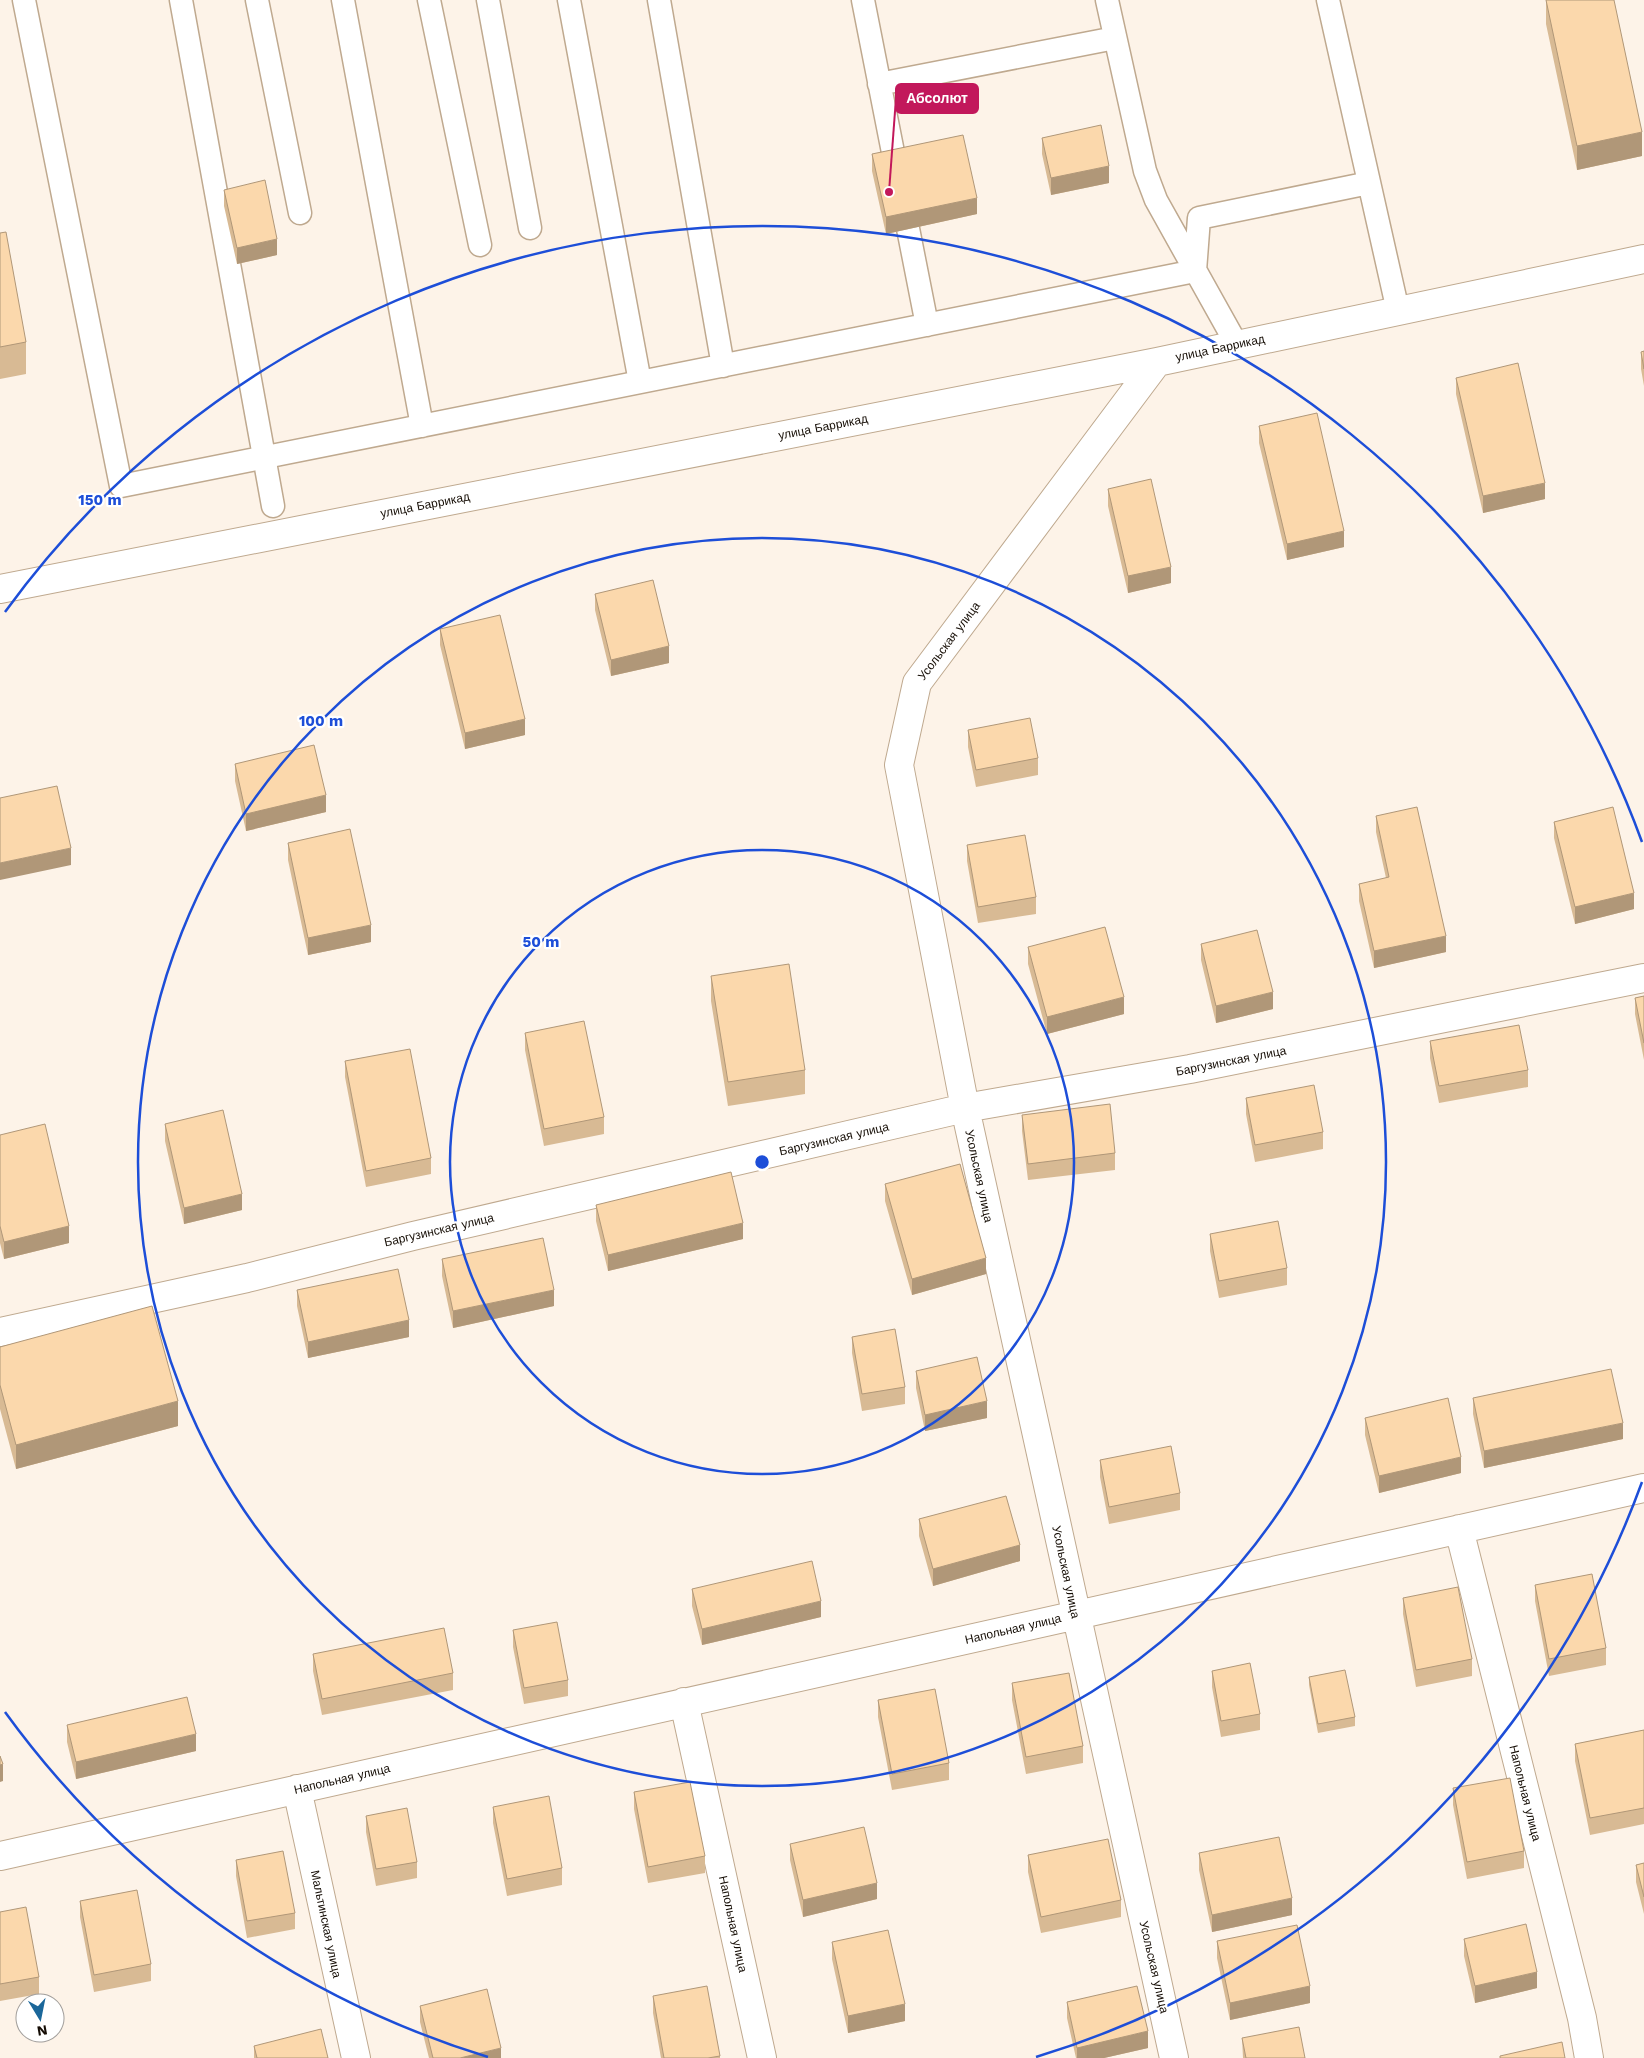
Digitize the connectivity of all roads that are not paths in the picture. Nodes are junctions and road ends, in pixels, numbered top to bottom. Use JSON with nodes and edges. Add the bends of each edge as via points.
{"nodes":[{"id":1,"x":24,"y":0,"type":"edge"},
{"id":2,"x":181,"y":0,"type":"edge"},
{"id":3,"x":257,"y":0,"type":"edge"},
{"id":4,"x":343,"y":0,"type":"edge"},
{"id":5,"x":429,"y":0,"type":"edge"},
{"id":6,"x":488,"y":0,"type":"edge"},
{"id":7,"x":569,"y":0,"type":"edge"},
{"id":8,"x":659,"y":0,"type":"edge"},
{"id":9,"x":863,"y":0,"type":"edge"},
{"id":10,"x":1107,"y":0,"type":"edge"},
{"id":11,"x":1328,"y":0,"type":"edge"},
{"id":12,"x":1115,"y":38,"type":"junction"},
{"id":13,"x":879,"y":84,"type":"junction"},
{"id":14,"x":1369,"y":183,"type":"junction"},
{"id":15,"x":300,"y":213,"type":"dead end"},
{"id":16,"x":530,"y":228,"type":"dead end"},
{"id":17,"x":480,"y":245,"type":"dead end"},
{"id":18,"x":1644,"y":260,"type":"edge"},
{"id":19,"x":1195,"y":271,"type":"junction"},
{"id":20,"x":1398,"y":311,"type":"junction"},
{"id":21,"x":927,"y":325,"type":"junction"},
{"id":22,"x":1237,"y":345,"type":"junction"},
{"id":23,"x":1157,"y":362,"type":"junction"},
{"id":24,"x":723,"y":366,"type":"junction"},
{"id":25,"x":640,"y":382,"type":"junction"},
{"id":26,"x":422,"y":426,"type":"junction"},
{"id":27,"x":264,"y":457,"type":"junction"},
{"id":28,"x":273,"y":506,"type":"dead end"},
{"id":29,"x":0,"y":588,"type":"edge"},
{"id":30,"x":1644,"y":978,"type":"edge"},
{"id":31,"x":965,"y":1108,"type":"junction"},
{"id":32,"x":0,"y":1332,"type":"edge"},
{"id":33,"x":1644,"y":1488,"type":"edge"},
{"id":34,"x":1459,"y":1529,"type":"junction"},
{"id":35,"x":1076,"y":1615,"type":"junction"},
{"id":36,"x":684,"y":1702,"type":"junction"},
{"id":37,"x":297,"y":1790,"type":"junction"},
{"id":38,"x":0,"y":1856,"type":"edge"},
{"id":39,"x":356,"y":2058,"type":"edge"},
{"id":40,"x":762,"y":2058,"type":"edge"},
{"id":41,"x":1174,"y":2058,"type":"edge"},
{"id":42,"x":1589,"y":2058,"type":"edge"}],
"edges":[{"from":1,"to":27,"type":"lane","via":[[120,486]]},
{"from":2,"to":27,"type":"lane"},
{"from":3,"to":15,"type":"lane"},
{"from":4,"to":26,"type":"lane"},
{"from":5,"to":17,"type":"lane"},
{"from":6,"to":16,"type":"lane"},
{"from":7,"to":25,"type":"lane"},
{"from":8,"to":24,"type":"lane"},
{"from":9,"to":13,"type":"lane"},
{"from":10,"to":12,"type":"lane"},
{"from":11,"to":14,"type":"lane"},
{"from":12,"to":13,"type":"lane"},
{"from":12,"to":19,"type":"lane","via":[[1145,171],[1156,200]]},
{"from":13,"to":21,"type":"lane"},
{"from":14,"to":19,"type":"lane","via":[[1199,218]]},
{"from":14,"to":20,"type":"lane"},
{"from":18,"to":20,"type":"street","name":"улица Баррикад"},
{"from":19,"to":21,"type":"lane"},
{"from":19,"to":22,"type":"lane"},
{"from":20,"to":22,"type":"street","name":"улица Баррикад"},
{"from":21,"to":24,"type":"lane"},
{"from":22,"to":23,"type":"street","name":"улица Баррикад"},
{"from":23,"to":29,"type":"street","name":"улица Баррикад"},
{"from":23,"to":31,"type":"street","name":"Усольская улица","via":[[917,683],[899,765]]},
{"from":24,"to":25,"type":"lane"},
{"from":25,"to":26,"type":"lane"},
{"from":26,"to":27,"type":"lane"},
{"from":27,"to":28,"type":"lane"},
{"from":30,"to":31,"type":"street","name":"Баргузинская улица","via":[[1190,1070]]},
{"from":31,"to":32,"type":"street","name":"Баргузинская улица","via":[[413,1236],[247,1278]]},
{"from":31,"to":35,"type":"street","name":"Усольская улица"},
{"from":33,"to":34,"type":"street","name":"Напольная улица"},
{"from":34,"to":35,"type":"street","name":"Напольная улица"},
{"from":34,"to":42,"type":"street","name":"Напольная улица","via":[[1582,2018]]},
{"from":35,"to":36,"type":"street","name":"Напольная улица"},
{"from":35,"to":41,"type":"street","name":"Усольская улица"},
{"from":36,"to":37,"type":"street","name":"Напольная улица"},
{"from":36,"to":40,"type":"street","name":"Напольная улица"},
{"from":37,"to":38,"type":"street","name":"Напольная улица"},
{"from":37,"to":39,"type":"street","name":"Мальтинская улица"}]}
